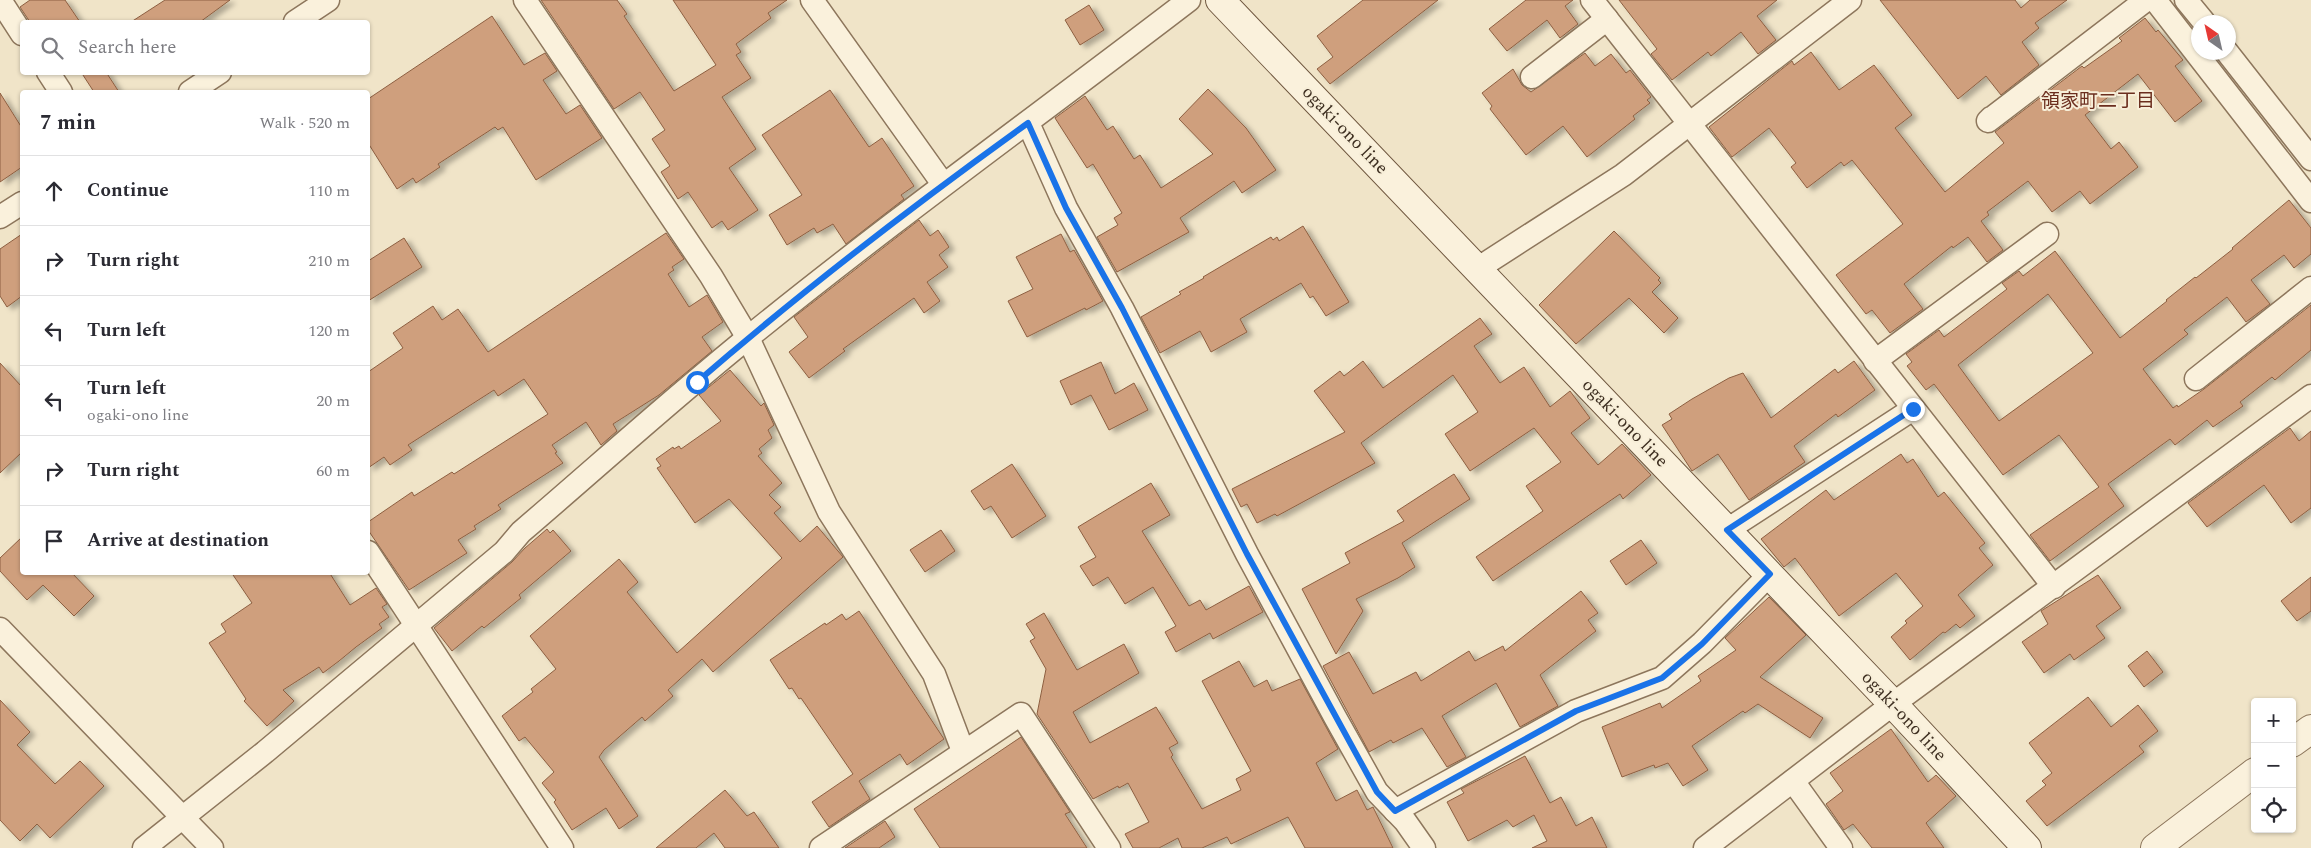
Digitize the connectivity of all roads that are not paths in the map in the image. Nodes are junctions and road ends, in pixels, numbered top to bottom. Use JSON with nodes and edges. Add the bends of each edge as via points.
{"nodes":[{"id":1,"x":0,"y":0,"type":"edge"},
{"id":2,"x":328,"y":0,"type":"edge"},
{"id":3,"x":526,"y":0,"type":"edge"},
{"id":4,"x":812,"y":0,"type":"edge"},
{"id":5,"x":1189,"y":0,"type":"edge"},
{"id":6,"x":1220,"y":0,"type":"edge"},
{"id":7,"x":1592,"y":0,"type":"edge"},
{"id":8,"x":1850,"y":0,"type":"edge"},
{"id":9,"x":2146,"y":0,"type":"edge"},
{"id":10,"x":2154,"y":0,"type":"edge"},
{"id":11,"x":2186,"y":0,"type":"edge"},
{"id":12,"x":2198,"y":15,"type":"edge"},
{"id":13,"x":1607,"y":19,"type":"junction"},
{"id":14,"x":298,"y":20,"type":"edge"},
{"id":15,"x":20,"y":31,"type":"edge"},
{"id":16,"x":2233,"y":60,"type":"edge"},
{"id":17,"x":50,"y":75,"type":"edge"},
{"id":18,"x":216,"y":75,"type":"edge"},
{"id":19,"x":1532,"y":77,"type":"dead end"},
{"id":20,"x":60,"y":90,"type":"edge"},
{"id":21,"x":193,"y":90,"type":"edge"},
{"id":22,"x":1991,"y":118,"type":"dead end"},
{"id":23,"x":1028,"y":123,"type":"junction"},
{"id":24,"x":1689,"y":125,"type":"junction"},
{"id":25,"x":2311,"y":159,"type":"edge"},
{"id":26,"x":943,"y":184,"type":"junction"},
{"id":27,"x":2311,"y":200,"type":"edge"},
{"id":28,"x":20,"y":204,"type":"edge"},
{"id":29,"x":0,"y":217,"type":"edge"},
{"id":30,"x":2047,"y":234,"type":"dead end"},
{"id":31,"x":1477,"y":269,"type":"junction"},
{"id":32,"x":2311,"y":288,"type":"edge"},
{"id":33,"x":748,"y":338,"type":"junction"},
{"id":34,"x":1875,"y":361,"type":"junction"},
{"id":35,"x":2196,"y":379,"type":"dead end"},
{"id":36,"x":2311,"y":396,"type":"edge"},
{"id":37,"x":1913,"y":409,"type":"junction"},
{"id":38,"x":1727,"y":530,"type":"junction"},
{"id":39,"x":370,"y":555,"type":"edge"},
{"id":40,"x":1770,"y":574,"type":"junction"},
{"id":41,"x":2054,"y":587,"type":"junction"},
{"id":42,"x":416,"y":625,"type":"junction"},
{"id":43,"x":0,"y":629,"type":"edge"},
{"id":44,"x":1893,"y":704,"type":"junction"},
{"id":45,"x":2311,"y":729,"type":"edge"},
{"id":46,"x":2296,"y":740,"type":"edge"},
{"id":47,"x":963,"y":751,"type":"junction"},
{"id":48,"x":2251,"y":775,"type":"edge"},
{"id":49,"x":1793,"y":781,"type":"junction"},
{"id":50,"x":1395,"y":811,"type":"junction"},
{"id":51,"x":182,"y":817,"type":"junction"},
{"id":52,"x":144,"y":848,"type":"edge"},
{"id":53,"x":212,"y":848,"type":"edge"},
{"id":54,"x":562,"y":848,"type":"edge"},
{"id":55,"x":821,"y":848,"type":"edge"},
{"id":56,"x":1109,"y":848,"type":"edge"},
{"id":57,"x":1424,"y":848,"type":"edge"},
{"id":58,"x":1705,"y":848,"type":"edge"},
{"id":59,"x":1841,"y":848,"type":"edge"},
{"id":60,"x":2027,"y":848,"type":"edge"},
{"id":61,"x":2155,"y":848,"type":"edge"}],
"edges":[{"from":1,"to":15,"type":"street"},
{"from":2,"to":14,"type":"street"},
{"from":3,"to":33,"type":"street","via":[[711,276]]},
{"from":4,"to":26,"type":"street"},
{"from":5,"to":23,"type":"street"},
{"from":6,"to":31,"type":"main road","name":"ogaki-ono line"},
{"from":7,"to":13,"type":"street"},
{"from":8,"to":24,"type":"street"},
{"from":9,"to":22,"type":"street","via":[[1988,121]]},
{"from":10,"to":27,"type":"street"},
{"from":11,"to":12,"type":"street"},
{"from":13,"to":19,"type":"street"},
{"from":13,"to":24,"type":"street"},
{"from":16,"to":25,"type":"street"},
{"from":17,"to":20,"type":"street"},
{"from":18,"to":21,"type":"street"},
{"from":23,"to":26,"type":"street"},
{"from":23,"to":50,"type":"street","via":[[1066,208],[1122,308],[1247,554],[1377,792]]},
{"from":24,"to":31,"type":"street","via":[[1623,175]]},
{"from":24,"to":34,"type":"street"},
{"from":26,"to":33,"type":"street"},
{"from":28,"to":29,"type":"street"},
{"from":30,"to":34,"type":"street"},
{"from":31,"to":38,"type":"main road","name":"ogaki-ono line"},
{"from":32,"to":35,"type":"street"},
{"from":33,"to":42,"type":"street"},
{"from":33,"to":47,"type":"street","via":[[830,512],[934,674]]},
{"from":34,"to":37,"type":"street"},
{"from":36,"to":41,"type":"street"},
{"from":37,"to":38,"type":"street"},
{"from":37,"to":41,"type":"street"},
{"from":38,"to":40,"type":"main road","name":"ogaki-ono line"},
{"from":39,"to":42,"type":"street"},
{"from":40,"to":44,"type":"main road","name":"ogaki-ono line"},
{"from":40,"to":50,"type":"street","via":[[1702,644],[1662,678],[1576,711]]},
{"from":41,"to":44,"type":"street"},
{"from":42,"to":51,"type":"street"},
{"from":42,"to":54,"type":"street"},
{"from":43,"to":51,"type":"street"},
{"from":44,"to":49,"type":"street"},
{"from":44,"to":60,"type":"main road","name":"ogaki-ono line"},
{"from":45,"to":46,"type":"main road"},
{"from":47,"to":55,"type":"street"},
{"from":47,"to":56,"type":"street","via":[[1021,714]]},
{"from":48,"to":61,"type":"main road"},
{"from":49,"to":58,"type":"street"},
{"from":49,"to":59,"type":"street"},
{"from":50,"to":57,"type":"street"},
{"from":51,"to":52,"type":"street"},
{"from":51,"to":53,"type":"street"}]}
